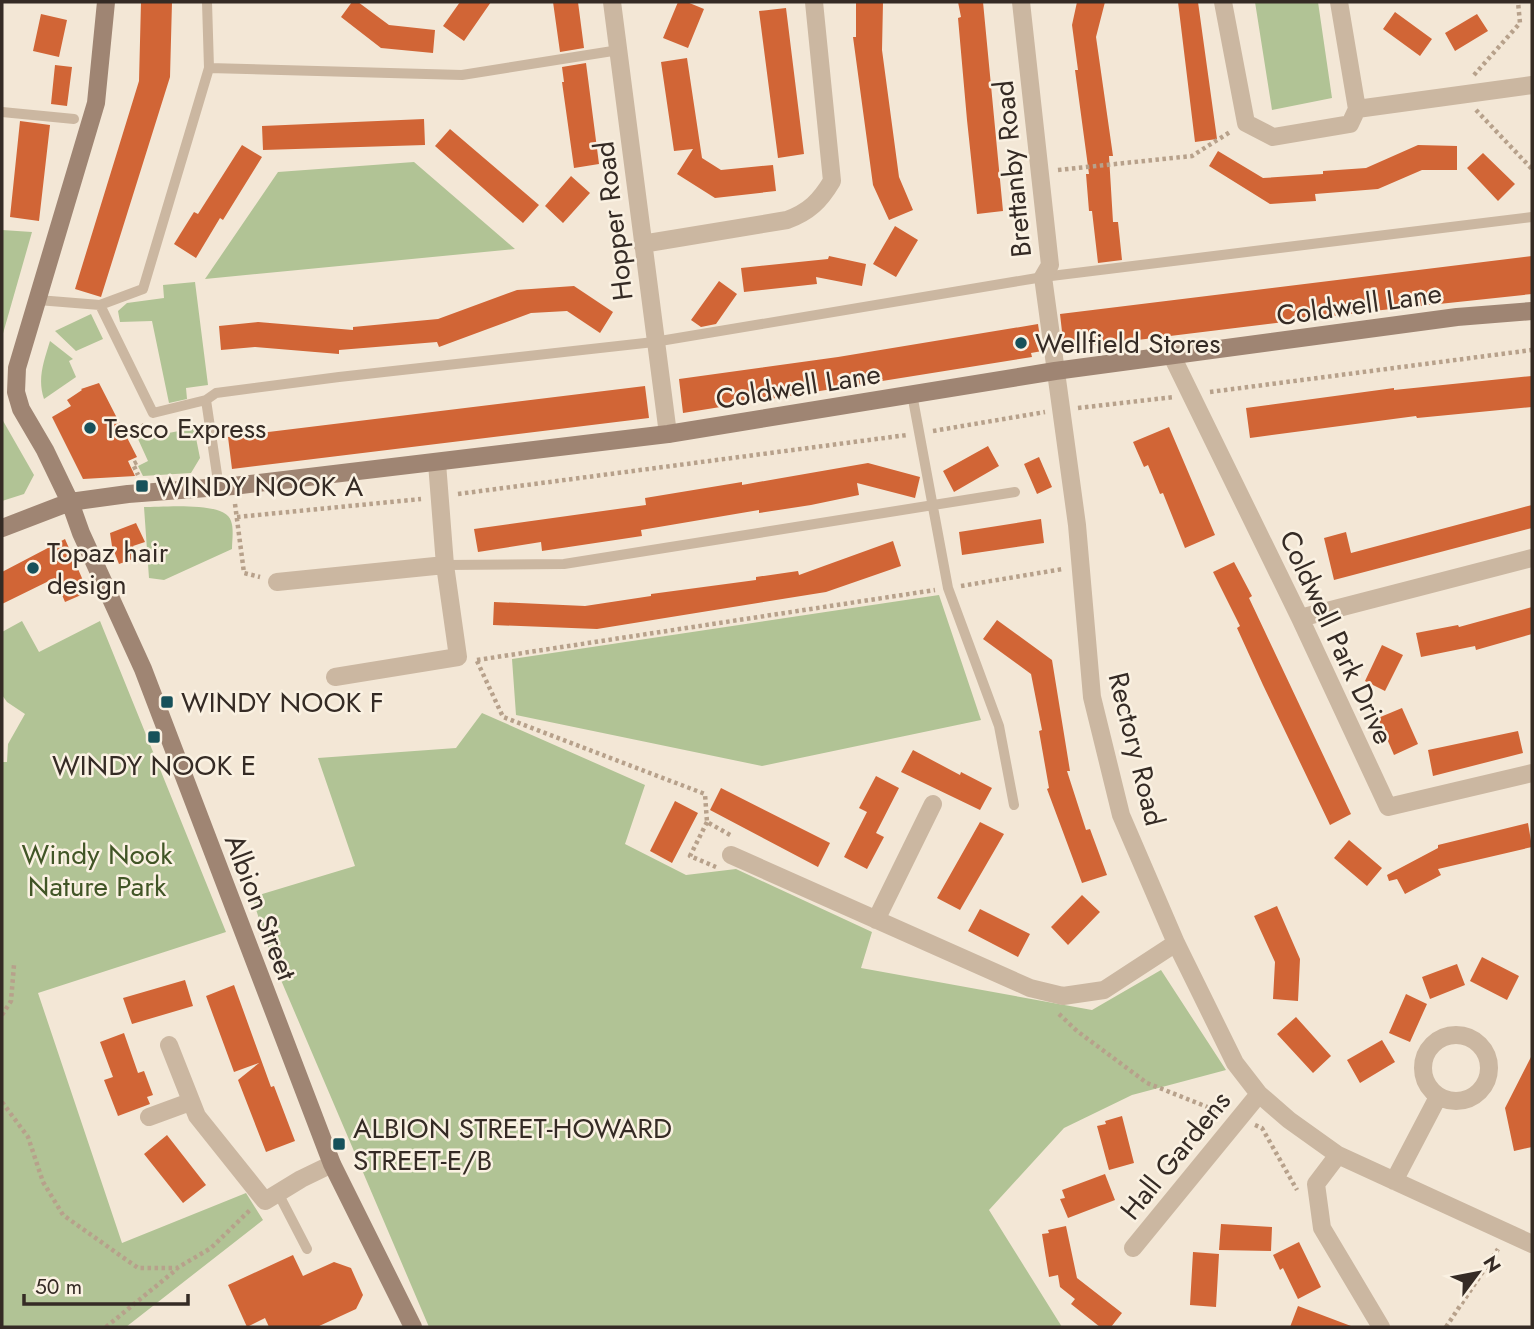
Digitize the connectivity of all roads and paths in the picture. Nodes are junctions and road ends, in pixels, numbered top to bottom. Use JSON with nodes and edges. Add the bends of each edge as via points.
{"nodes":[{"id":1,"x":106,"y":2,"type":"edge"},
{"id":2,"x":208,"y":2,"type":"edge"},
{"id":3,"x":612,"y":2,"type":"edge"},
{"id":4,"x":814,"y":2,"type":"edge"},
{"id":5,"x":1021,"y":2,"type":"edge"},
{"id":6,"x":1223,"y":2,"type":"edge"},
{"id":7,"x":1339,"y":2,"type":"edge"},
{"id":8,"x":619,"y":50,"type":"junction"},
{"id":9,"x":209,"y":68,"type":"junction"},
{"id":10,"x":1532,"y":85,"type":"edge"},
{"id":11,"x":1357,"y":109,"type":"junction"},
{"id":12,"x":2,"y":112,"type":"edge"},
{"id":13,"x":74,"y":118,"type":"dead end"},
{"id":14,"x":1246,"y":123,"type":"junction"},
{"id":15,"x":1040,"y":172,"type":"junction"},
{"id":16,"x":1532,"y":217,"type":"edge"},
{"id":17,"x":642,"y":244,"type":"junction"},
{"id":18,"x":1043,"y":277,"type":"junction"},
{"id":19,"x":38,"y":300,"type":"junction"},
{"id":20,"x":100,"y":305,"type":"junction"},
{"id":21,"x":1532,"y":311,"type":"edge"},
{"id":22,"x":654,"y":342,"type":"junction"},
{"id":23,"x":1532,"y":350,"type":"edge"},
{"id":24,"x":1172,"y":356,"type":"junction"},
{"id":25,"x":1055,"y":371,"type":"junction"},
{"id":26,"x":912,"y":394,"type":"junction"},
{"id":27,"x":1191,"y":395,"type":"junction"},
{"id":28,"x":206,"y":400,"type":"junction"},
{"id":29,"x":1061,"y":410,"type":"junction"},
{"id":30,"x":919,"y":433,"type":"junction"},
{"id":31,"x":668,"y":434,"type":"junction"},
{"id":32,"x":137,"y":462,"type":"dead end"},
{"id":33,"x":437,"y":463,"type":"junction"},
{"id":34,"x":141,"y":480,"type":"dead end"},
{"id":35,"x":226,"y":487,"type":"junction"},
{"id":36,"x":1015,"y":492,"type":"dead end"},
{"id":37,"x":440,"y":497,"type":"junction"},
{"id":38,"x":70,"y":502,"type":"junction"},
{"id":39,"x":933,"y":506,"type":"junction"},
{"id":40,"x":237,"y":517,"type":"junction"},
{"id":41,"x":2,"y":528,"type":"edge"},
{"id":42,"x":1532,"y":558,"type":"edge"},
{"id":43,"x":445,"y":565,"type":"junction"},
{"id":44,"x":1081,"y":566,"type":"junction"},
{"id":45,"x":277,"y":582,"type":"joint"},
{"id":46,"x":948,"y":588,"type":"junction"},
{"id":47,"x":1300,"y":618,"type":"junction"},
{"id":48,"x":467,"y":659,"type":"junction"},
{"id":49,"x":335,"y":677,"type":"dead end"},
{"id":50,"x":1532,"y":773,"type":"edge"},
{"id":51,"x":933,"y":804,"type":"dead end"},
{"id":52,"x":1014,"y":805,"type":"dead end"},
{"id":53,"x":707,"y":822,"type":"junction"},
{"id":54,"x":731,"y":855,"type":"junction"},
{"id":55,"x":876,"y":920,"type":"junction"},
{"id":56,"x":1176,"y":943,"type":"junction"},
{"id":57,"x":14,"y":965,"type":"dead end"},
{"id":58,"x":1058,"y":1014,"type":"dead end"},
{"id":59,"x":2,"y":1015,"type":"edge"},
{"id":60,"x":169,"y":1045,"type":"dead end"},
{"id":61,"x":1259,"y":1094,"type":"junction"},
{"id":62,"x":1438,"y":1097,"type":"dead end"},
{"id":63,"x":2,"y":1102,"type":"edge"},
{"id":64,"x":190,"y":1102,"type":"junction"},
{"id":65,"x":149,"y":1117,"type":"dead end"},
{"id":66,"x":1238,"y":1119,"type":"junction"},
{"id":67,"x":1338,"y":1155,"type":"junction"},
{"id":68,"x":332,"y":1164,"type":"junction"},
{"id":69,"x":1394,"y":1181,"type":"junction"},
{"id":70,"x":271,"y":1197,"type":"junction"},
{"id":71,"x":1302,"y":1199,"type":"dead end"},
{"id":72,"x":1508,"y":1233,"type":"junction"},
{"id":73,"x":1532,"y":1244,"type":"edge"},
{"id":74,"x":1133,"y":1248,"type":"dead end"},
{"id":75,"x":307,"y":1249,"type":"dead end"},
{"id":76,"x":177,"y":1268,"type":"junction"},
{"id":77,"x":106,"y":1327,"type":"edge"},
{"id":78,"x":413,"y":1327,"type":"edge"},
{"id":79,"x":1381,"y":1327,"type":"edge"},
{"id":80,"x":1446,"y":1327,"type":"edge"}],
"edges":[{"from":1,"to":19,"type":"street","name":"Albion Street","via":[[96,103]]},
{"from":2,"to":9,"type":"lane"},
{"from":3,"to":8,"type":"street","name":"Hopper Road"},
{"from":4,"to":17,"type":"street","via":[[832,181],[821,200],[806,213],[787,220]]},
{"from":5,"to":15,"type":"street","name":"Brettanby Road"},
{"from":6,"to":14,"type":"street"},
{"from":7,"to":11,"type":"street"},
{"from":8,"to":9,"type":"lane","via":[[462,75]]},
{"from":8,"to":17,"type":"street","name":"Hopper Road"},
{"from":9,"to":20,"type":"lane","via":[[143,289]]},
{"from":10,"to":11,"type":"street"},
{"from":11,"to":14,"type":"street","via":[[1350,124],[1273,137]]},
{"from":12,"to":13,"type":"lane"},
{"from":14,"to":15,"type":"path","via":[[1192,156]]},
{"from":15,"to":18,"type":"street","name":"Brettanby Road","via":[[1050,265]]},
{"from":16,"to":18,"type":"lane"},
{"from":17,"to":22,"type":"street","name":"Hopper Road"},
{"from":18,"to":22,"type":"lane"},
{"from":18,"to":25,"type":"street","name":"Brettanby Road"},
{"from":19,"to":20,"type":"lane"},
{"from":19,"to":38,"type":"street","name":"Albion Street","via":[[17,368],[16,392]]},
{"from":20,"to":28,"type":"lane","via":[[153,413]]},
{"from":21,"to":24,"type":"street","name":"Coldwell Lane"},
{"from":22,"to":28,"type":"lane","via":[[339,377],[216,393]]},
{"from":22,"to":31,"type":"street","name":"Hopper Road"},
{"from":23,"to":27,"type":"path"},
{"from":24,"to":25,"type":"street","name":"Coldwell Lane"},
{"from":24,"to":27,"type":"street","name":"Coldwell Park Drive"},
{"from":25,"to":26,"type":"street","name":"Coldwell Lane"},
{"from":25,"to":29,"type":"street","name":"Rectory Road"},
{"from":26,"to":30,"type":"lane"},
{"from":26,"to":31,"type":"street","name":"Coldwell Lane"},
{"from":27,"to":29,"type":"path"},
{"from":27,"to":47,"type":"street","name":"Coldwell Park Drive"},
{"from":28,"to":35,"type":"lane"},
{"from":29,"to":30,"type":"path"},
{"from":29,"to":44,"type":"street","name":"Rectory Road"},
{"from":30,"to":37,"type":"path"},
{"from":30,"to":39,"type":"lane"},
{"from":31,"to":33,"type":"street","name":"Coldwell Lane"},
{"from":32,"to":34,"type":"path","via":[[133,464]]},
{"from":33,"to":35,"type":"street","name":"Coldwell Lane"},
{"from":33,"to":37,"type":"street"},
{"from":35,"to":38,"type":"street","name":"Coldwell Lane"},
{"from":35,"to":40,"type":"path"},
{"from":36,"to":39,"type":"lane"},
{"from":37,"to":40,"type":"path"},
{"from":37,"to":43,"type":"street"},
{"from":38,"to":41,"type":"street","name":"Coldwell Lane"},
{"from":38,"to":68,"type":"street","name":"Albion Street","via":[[143,669]]},
{"from":39,"to":43,"type":"lane","via":[[564,565]]},
{"from":39,"to":46,"type":"lane"},
{"from":40,"to":45,"type":"path","via":[[244,573]]},
{"from":42,"to":47,"type":"street"},
{"from":43,"to":45,"type":"street"},
{"from":43,"to":48,"type":"street"},
{"from":44,"to":46,"type":"path"},
{"from":44,"to":56,"type":"street","name":"Rectory Road","via":[[1092,697],[1121,815]]},
{"from":46,"to":48,"type":"path"},
{"from":46,"to":52,"type":"lane","via":[[999,726]]},
{"from":47,"to":50,"type":"street","name":"Coldwell Park Drive","via":[[1388,807]]},
{"from":48,"to":49,"type":"street"},
{"from":48,"to":53,"type":"path","via":[[503,716],[705,794]]},
{"from":51,"to":55,"type":"street"},
{"from":53,"to":54,"type":"path","via":[[735,837]]},
{"from":53,"to":54,"type":"path","via":[[690,856],[715,868]]},
{"from":54,"to":55,"type":"street"},
{"from":55,"to":56,"type":"street","via":[[1030,988],[1063,996],[1104,989]]},
{"from":56,"to":61,"type":"street","name":"Rectory Road","via":[[1235,1063]]},
{"from":57,"to":59,"type":"path","via":[[10,1001]]},
{"from":58,"to":66,"type":"path","via":[[1147,1083]]},
{"from":60,"to":64,"type":"street"},
{"from":61,"to":66,"type":"street","name":"Hall Gardens"},
{"from":61,"to":67,"type":"street","name":"Rectory Road"},
{"from":62,"to":69,"type":"street"},
{"from":63,"to":76,"type":"path","via":[[28,1137],[43,1182],[63,1215],[138,1268]]},
{"from":64,"to":65,"type":"street"},
{"from":64,"to":70,"type":"street","via":[[197,1116]]},
{"from":66,"to":71,"type":"path","via":[[1262,1128]]},
{"from":66,"to":74,"type":"street","name":"Hall Gardens"},
{"from":67,"to":69,"type":"street","name":"Rectory Road"},
{"from":67,"to":79,"type":"street","via":[[1316,1184],[1322,1228]]},
{"from":68,"to":70,"type":"street"},
{"from":68,"to":78,"type":"street","name":"Albion Street"},
{"from":69,"to":72,"type":"street","name":"Rectory Road"},
{"from":70,"to":75,"type":"lane"},
{"from":70,"to":76,"type":"path","via":[[251,1209],[211,1248]]},
{"from":72,"to":73,"type":"street","name":"Rectory Road"},
{"from":72,"to":80,"type":"path"},
{"from":76,"to":77,"type":"path"}]}
